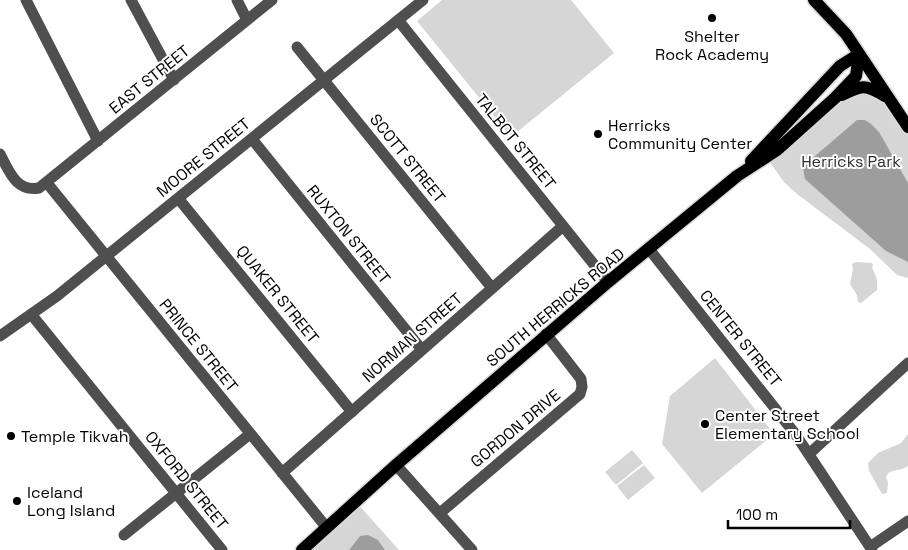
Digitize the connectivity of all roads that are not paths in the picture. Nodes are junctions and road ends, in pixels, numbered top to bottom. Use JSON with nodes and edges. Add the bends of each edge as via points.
{"nodes":[{"id":1,"x":26,"y":0,"type":"edge"},
{"id":2,"x":131,"y":0,"type":"edge"},
{"id":3,"x":237,"y":0,"type":"edge"},
{"id":4,"x":272,"y":0,"type":"edge"},
{"id":5,"x":423,"y":0,"type":"edge"},
{"id":6,"x":814,"y":0,"type":"edge"},
{"id":7,"x":247,"y":20,"type":"junction"},
{"id":8,"x":398,"y":20,"type":"junction"},
{"id":9,"x":298,"y":48,"type":"dead end"},
{"id":10,"x":859,"y":54,"type":"junction"},
{"id":11,"x":174,"y":80,"type":"junction"},
{"id":12,"x":324,"y":80,"type":"junction"},
{"id":13,"x":835,"y":98,"type":"junction"},
{"id":14,"x":889,"y":99,"type":"junction"},
{"id":15,"x":908,"y":127,"type":"edge"},
{"id":16,"x":252,"y":139,"type":"junction"},
{"id":17,"x":98,"y":141,"type":"junction"},
{"id":18,"x":0,"y":154,"type":"edge"},
{"id":19,"x":737,"y":176,"type":"junction"},
{"id":20,"x":47,"y":183,"type":"junction"},
{"id":21,"x":178,"y":198,"type":"junction"},
{"id":22,"x":563,"y":226,"type":"junction"},
{"id":23,"x":648,"y":249,"type":"junction"},
{"id":24,"x":106,"y":256,"type":"junction"},
{"id":25,"x":608,"y":282,"type":"junction"},
{"id":26,"x":492,"y":288,"type":"junction"},
{"id":27,"x":31,"y":314,"type":"junction"},
{"id":28,"x":546,"y":334,"type":"junction"},
{"id":29,"x":0,"y":336,"type":"edge"},
{"id":30,"x":422,"y":350,"type":"junction"},
{"id":31,"x":908,"y":363,"type":"edge"},
{"id":32,"x":352,"y":412,"type":"junction"},
{"id":33,"x":250,"y":434,"type":"junction"},
{"id":34,"x":808,"y":454,"type":"junction"},
{"id":35,"x":396,"y":465,"type":"junction"},
{"id":36,"x":282,"y":473,"type":"junction"},
{"id":37,"x":176,"y":493,"type":"junction"},
{"id":38,"x":440,"y":513,"type":"junction"},
{"id":39,"x":908,"y":521,"type":"edge"},
{"id":40,"x":327,"y":528,"type":"junction"},
{"id":41,"x":124,"y":535,"type":"dead end"},
{"id":42,"x":871,"y":548,"type":"edge"},
{"id":43,"x":222,"y":550,"type":"edge"},
{"id":44,"x":302,"y":550,"type":"edge"},
{"id":45,"x":472,"y":550,"type":"edge"}],
"edges":[{"from":1,"to":17,"type":"street"},
{"from":2,"to":11,"type":"street"},
{"from":3,"to":7,"type":"street"},
{"from":4,"to":7,"type":"street","name":"EAST STREET"},
{"from":5,"to":8,"type":"street","name":"MOORE STREET"},
{"from":6,"to":10,"type":"main road","via":[[838,24]]},
{"from":7,"to":11,"type":"street","name":"EAST STREET"},
{"from":8,"to":12,"type":"street","name":"MOORE STREET"},
{"from":8,"to":22,"type":"street","name":"TALBOT STREET"},
{"from":9,"to":12,"type":"street","name":"SCOTT STREET"},
{"from":10,"to":13,"type":"main road","name":"SOUTH HERRICKS ROAD","via":[[856,76]]},
{"from":10,"to":14,"type":"main road"},
{"from":10,"to":19,"type":"main road","name":"SOUTH HERRICKS ROAD","via":[[840,66]]},
{"from":11,"to":17,"type":"street","name":"EAST STREET"},
{"from":12,"to":16,"type":"street","name":"MOORE STREET"},
{"from":12,"to":26,"type":"street","name":"SCOTT STREET"},
{"from":13,"to":14,"type":"main road","via":[[867,86]]},
{"from":13,"to":19,"type":"main road","name":"SOUTH HERRICKS ROAD","via":[[777,150]]},
{"from":14,"to":15,"type":"main road"},
{"from":16,"to":21,"type":"street","name":"MOORE STREET"},
{"from":16,"to":30,"type":"street","name":"RUXTON STREET"},
{"from":17,"to":20,"type":"street","name":"EAST STREET"},
{"from":18,"to":20,"type":"street","via":[[20,186],[35,189]]},
{"from":19,"to":23,"type":"main road","name":"SOUTH HERRICKS ROAD"},
{"from":20,"to":24,"type":"street","name":"PRINCE STREET"},
{"from":21,"to":24,"type":"street","name":"MOORE STREET"},
{"from":21,"to":32,"type":"street","name":"QUAKER STREET"},
{"from":22,"to":25,"type":"street","name":"TALBOT STREET"},
{"from":22,"to":26,"type":"street","name":"NORMAN STREET"},
{"from":23,"to":25,"type":"main road","name":"SOUTH HERRICKS ROAD"},
{"from":23,"to":34,"type":"street","name":"CENTER STREET","via":[[774,405]]},
{"from":24,"to":27,"type":"street","name":"MOORE STREET"},
{"from":24,"to":33,"type":"street","name":"PRINCE STREET"},
{"from":25,"to":28,"type":"main road","name":"SOUTH HERRICKS ROAD"},
{"from":26,"to":30,"type":"street","name":"NORMAN STREET"},
{"from":27,"to":29,"type":"street","name":"MOORE STREET"},
{"from":27,"to":37,"type":"street","name":"OXFORD STREET"},
{"from":28,"to":35,"type":"main road","name":"SOUTH HERRICKS ROAD"},
{"from":28,"to":38,"type":"street","name":"GORDON DRIVE","via":[[581,379],[580,394]]},
{"from":30,"to":32,"type":"street","name":"NORMAN STREET"},
{"from":31,"to":34,"type":"street"},
{"from":32,"to":36,"type":"street","name":"NORMAN STREET"},
{"from":33,"to":36,"type":"street","name":"PRINCE STREET"},
{"from":33,"to":37,"type":"street"},
{"from":34,"to":42,"type":"street","name":"CENTER STREET"},
{"from":35,"to":38,"type":"street"},
{"from":35,"to":40,"type":"main road","name":"SOUTH HERRICKS ROAD"},
{"from":36,"to":40,"type":"street","name":"PRINCE STREET"},
{"from":37,"to":41,"type":"street"},
{"from":37,"to":43,"type":"street","name":"OXFORD STREET"},
{"from":38,"to":45,"type":"street"},
{"from":39,"to":42,"type":"street"},
{"from":40,"to":44,"type":"main road","name":"SOUTH HERRICKS ROAD"}]}
